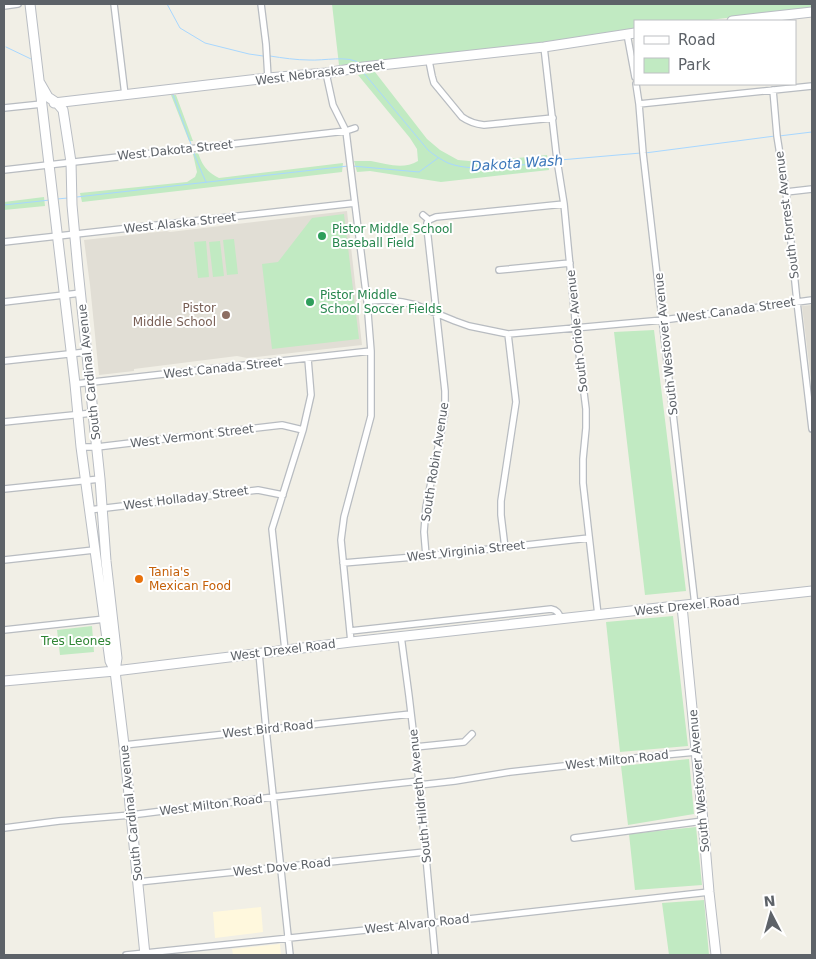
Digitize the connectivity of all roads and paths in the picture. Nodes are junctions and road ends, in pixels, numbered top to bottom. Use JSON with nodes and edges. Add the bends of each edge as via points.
{"nodes":[{"id":1,"x":18,"y":4,"type":"edge"},
{"id":2,"x":30,"y":4,"type":"edge"},
{"id":3,"x":114,"y":4,"type":"edge"},
{"id":4,"x":261,"y":4,"type":"edge"},
{"id":5,"x":4,"y":6,"type":"edge"},
{"id":6,"x":812,"y":12,"type":"edge"},
{"id":7,"x":741,"y":20,"type":"edge"},
{"id":8,"x":631,"y":34,"type":"edge"},
{"id":9,"x":544,"y":47,"type":"junction"},
{"id":10,"x":429,"y":61,"type":"junction"},
{"id":11,"x":634,"y":67,"type":"edge"},
{"id":12,"x":326,"y":73,"type":"junction"},
{"id":13,"x":268,"y":78,"type":"junction"},
{"id":14,"x":40,"y":83,"type":"junction"},
{"id":15,"x":636,"y":85,"type":"edge"},
{"id":16,"x":812,"y":86,"type":"edge"},
{"id":17,"x":773,"y":90,"type":"junction"},
{"id":18,"x":125,"y":95,"type":"junction"},
{"id":19,"x":57,"y":103,"type":"junction"},
{"id":20,"x":42,"y":104,"type":"junction"},
{"id":21,"x":640,"y":104,"type":"junction"},
{"id":22,"x":4,"y":108,"type":"edge"},
{"id":23,"x":553,"y":118,"type":"junction"},
{"id":24,"x":355,"y":128,"type":"dead end"},
{"id":25,"x":346,"y":131,"type":"junction"},
{"id":26,"x":71,"y":162,"type":"junction"},
{"id":27,"x":49,"y":165,"type":"junction"},
{"id":28,"x":4,"y":170,"type":"edge"},
{"id":29,"x":812,"y":189,"type":"edge"},
{"id":30,"x":786,"y":192,"type":"junction"},
{"id":31,"x":355,"y":203,"type":"junction"},
{"id":32,"x":564,"y":204,"type":"junction"},
{"id":33,"x":423,"y":215,"type":"dead end"},
{"id":34,"x":429,"y":220,"type":"junction"},
{"id":35,"x":75,"y":235,"type":"junction"},
{"id":36,"x":57,"y":237,"type":"junction"},
{"id":37,"x":4,"y":242,"type":"edge"},
{"id":38,"x":570,"y":263,"type":"junction"},
{"id":39,"x":499,"y":270,"type":"dead end"},
{"id":40,"x":81,"y":293,"type":"junction"},
{"id":41,"x":64,"y":295,"type":"junction"},
{"id":42,"x":812,"y":300,"type":"edge"},
{"id":43,"x":367,"y":301,"type":"junction"},
{"id":44,"x":4,"y":302,"type":"edge"},
{"id":45,"x":797,"y":302,"type":"junction"},
{"id":46,"x":436,"y":313,"type":"junction"},
{"id":47,"x":663,"y":320,"type":"junction"},
{"id":48,"x":576,"y":329,"type":"junction"},
{"id":49,"x":508,"y":334,"type":"junction"},
{"id":50,"x":371,"y":351,"type":"junction"},
{"id":51,"x":87,"y":352,"type":"junction"},
{"id":52,"x":70,"y":354,"type":"junction"},
{"id":53,"x":308,"y":358,"type":"junction"},
{"id":54,"x":4,"y":360,"type":"edge"},
{"id":55,"x":90,"y":382,"type":"junction"},
{"id":56,"x":75,"y":384,"type":"junction"},
{"id":57,"x":93,"y":413,"type":"junction"},
{"id":58,"x":77,"y":415,"type":"junction"},
{"id":59,"x":4,"y":422,"type":"edge"},
{"id":60,"x":812,"y":429,"type":"edge"},
{"id":61,"x":303,"y":430,"type":"junction"},
{"id":62,"x":81,"y":447,"type":"junction"},
{"id":63,"x":97,"y":447,"type":"junction"},
{"id":64,"x":100,"y":479,"type":"junction"},
{"id":65,"x":85,"y":480,"type":"junction"},
{"id":66,"x":4,"y":489,"type":"edge"},
{"id":67,"x":283,"y":495,"type":"junction"},
{"id":68,"x":102,"y":508,"type":"junction"},
{"id":69,"x":89,"y":510,"type":"junction"},
{"id":70,"x":589,"y":538,"type":"junction"},
{"id":71,"x":505,"y":548,"type":"junction"},
{"id":72,"x":94,"y":550,"type":"junction"},
{"id":73,"x":426,"y":556,"type":"junction"},
{"id":74,"x":4,"y":560,"type":"edge"},
{"id":75,"x":343,"y":563,"type":"junction"},
{"id":76,"x":812,"y":591,"type":"edge"},
{"id":77,"x":695,"y":604,"type":"junction"},
{"id":78,"x":682,"y":606,"type":"junction"},
{"id":79,"x":598,"y":616,"type":"junction"},
{"id":80,"x":105,"y":619,"type":"junction"},
{"id":81,"x":561,"y":619,"type":"junction"},
{"id":82,"x":4,"y":630,"type":"edge"},
{"id":83,"x":350,"y":631,"type":"junction"},
{"id":84,"x":401,"y":636,"type":"junction"},
{"id":85,"x":351,"y":642,"type":"junction"},
{"id":86,"x":285,"y":650,"type":"junction"},
{"id":87,"x":260,"y":653,"type":"junction"},
{"id":88,"x":115,"y":671,"type":"junction"},
{"id":89,"x":4,"y":681,"type":"edge"},
{"id":90,"x":411,"y":714,"type":"junction"},
{"id":91,"x":266,"y":729,"type":"junction"},
{"id":92,"x":472,"y":734,"type":"dead end"},
{"id":93,"x":124,"y":745,"type":"junction"},
{"id":94,"x":415,"y":746,"type":"junction"},
{"id":95,"x":696,"y":752,"type":"junction"},
{"id":96,"x":419,"y":783,"type":"junction"},
{"id":97,"x":273,"y":797,"type":"junction"},
{"id":98,"x":131,"y":815,"type":"junction"},
{"id":99,"x":703,"y":821,"type":"junction"},
{"id":100,"x":4,"y":828,"type":"edge"},
{"id":101,"x":574,"y":838,"type":"dead end"},
{"id":102,"x":425,"y":852,"type":"junction"},
{"id":103,"x":281,"y":866,"type":"junction"},
{"id":104,"x":138,"y":882,"type":"junction"},
{"id":105,"x":709,"y":892,"type":"junction"},
{"id":106,"x":433,"y":923,"type":"junction"},
{"id":107,"x":289,"y":938,"type":"junction"},
{"id":108,"x":145,"y":954,"type":"edge"},
{"id":109,"x":126,"y":955,"type":"edge"},
{"id":110,"x":290,"y":955,"type":"edge"},
{"id":111,"x":435,"y":955,"type":"edge"},
{"id":112,"x":716,"y":955,"type":"edge"}],
"edges":[{"from":1,"to":5,"type":"street"},
{"from":2,"to":14,"type":"street","name":"South Cardinal Avenue"},
{"from":3,"to":18,"type":"street"},
{"from":4,"to":13,"type":"street"},
{"from":6,"to":7,"type":"street"},
{"from":8,"to":9,"type":"street","name":"West Nebraska Street"},
{"from":8,"to":11,"type":"street"},
{"from":9,"to":10,"type":"street","name":"West Nebraska Street"},
{"from":9,"to":23,"type":"street","name":"South Oriole Avenue"},
{"from":10,"to":12,"type":"street","name":"West Nebraska Street"},
{"from":10,"to":23,"type":"street","via":[[434,83],[468,121],[484,125]]},
{"from":12,"to":13,"type":"street","name":"West Nebraska Street"},
{"from":12,"to":25,"type":"street","via":[[333,105]]},
{"from":13,"to":18,"type":"street","name":"West Nebraska Street"},
{"from":14,"to":19,"type":"street","name":"South Cardinal Avenue","via":[[48,98]]},
{"from":14,"to":20,"type":"street","name":"South Cardinal Avenue"},
{"from":15,"to":21,"type":"street","name":"South Westover Avenue"},
{"from":16,"to":17,"type":"street"},
{"from":17,"to":21,"type":"street"},
{"from":17,"to":30,"type":"street","name":"South Forrest Avenue"},
{"from":18,"to":19,"type":"street","name":"West Nebraska Street"},
{"from":19,"to":20,"type":"street","name":"West Nebraska Street"},
{"from":19,"to":26,"type":"street","name":"South Cardinal Avenue","via":[[63,110]]},
{"from":20,"to":22,"type":"street","name":"West Nebraska Street"},
{"from":20,"to":27,"type":"street","name":"South Cardinal Avenue"},
{"from":21,"to":47,"type":"street","name":"South Westover Avenue"},
{"from":23,"to":32,"type":"street","name":"South Oriole Avenue"},
{"from":24,"to":25,"type":"street","name":"West Dakota Street"},
{"from":25,"to":26,"type":"street","name":"West Dakota Street"},
{"from":25,"to":31,"type":"street"},
{"from":26,"to":27,"type":"street","name":"West Dakota Street"},
{"from":26,"to":35,"type":"street","name":"South Cardinal Avenue"},
{"from":27,"to":28,"type":"street","name":"West Dakota Street"},
{"from":27,"to":36,"type":"street","name":"South Cardinal Avenue"},
{"from":29,"to":30,"type":"street"},
{"from":30,"to":45,"type":"street","name":"South Forrest Avenue"},
{"from":31,"to":35,"type":"street","name":"West Alaska Street"},
{"from":31,"to":43,"type":"street"},
{"from":32,"to":34,"type":"street"},
{"from":32,"to":38,"type":"street","name":"South Oriole Avenue"},
{"from":33,"to":34,"type":"street"},
{"from":34,"to":46,"type":"street","name":"South Robin Avenue","via":[[427,228]]},
{"from":35,"to":36,"type":"street","name":"West Alaska Street"},
{"from":35,"to":40,"type":"street","name":"South Cardinal Avenue"},
{"from":36,"to":37,"type":"street","name":"West Alaska Street"},
{"from":36,"to":41,"type":"street","name":"South Cardinal Avenue"},
{"from":38,"to":39,"type":"street"},
{"from":38,"to":48,"type":"street","name":"South Oriole Avenue"},
{"from":40,"to":41,"type":"street"},
{"from":40,"to":51,"type":"street","name":"South Cardinal Avenue"},
{"from":41,"to":44,"type":"street"},
{"from":41,"to":52,"type":"street","name":"South Cardinal Avenue"},
{"from":42,"to":45,"type":"street","name":"West Canada Street"},
{"from":43,"to":46,"type":"street","name":"West Canada Street","via":[[394,300]]},
{"from":43,"to":50,"type":"street"},
{"from":45,"to":47,"type":"street","name":"West Canada Street"},
{"from":45,"to":60,"type":"street","name":"South Forrest Avenue"},
{"from":46,"to":49,"type":"street","name":"West Canada Street","via":[[469,326]]},
{"from":46,"to":73,"type":"street","name":"South Robin Avenue","via":[[445,413],[426,507]]},
{"from":47,"to":48,"type":"street","name":"West Canada Street"},
{"from":47,"to":77,"type":"street","name":"South Westover Avenue"},
{"from":48,"to":49,"type":"street","name":"West Canada Street"},
{"from":48,"to":70,"type":"street","name":"South Oriole Avenue","via":[[586,409],[583,483]]},
{"from":49,"to":71,"type":"street","via":[[516,402],[501,501]]},
{"from":50,"to":53,"type":"street","name":"West Canada Street"},
{"from":50,"to":75,"type":"street","via":[[371,416],[344,517]]},
{"from":51,"to":52,"type":"street"},
{"from":51,"to":55,"type":"street","name":"South Cardinal Avenue"},
{"from":52,"to":54,"type":"street"},
{"from":52,"to":56,"type":"street","name":"South Cardinal Avenue"},
{"from":53,"to":55,"type":"street","name":"West Canada Street"},
{"from":53,"to":61,"type":"street","via":[[311,395]]},
{"from":55,"to":56,"type":"street","name":"West Canada Street"},
{"from":55,"to":57,"type":"street","name":"South Cardinal Avenue"},
{"from":56,"to":58,"type":"street","name":"South Cardinal Avenue"},
{"from":57,"to":58,"type":"street"},
{"from":57,"to":63,"type":"street","name":"South Cardinal Avenue"},
{"from":58,"to":59,"type":"street"},
{"from":58,"to":62,"type":"street","name":"South Cardinal Avenue"},
{"from":61,"to":63,"type":"street","name":"West Vermont Street","via":[[282,425]]},
{"from":61,"to":67,"type":"street"},
{"from":62,"to":63,"type":"street","name":"West Vermont Street"},
{"from":62,"to":65,"type":"street","name":"South Cardinal Avenue"},
{"from":63,"to":64,"type":"street","name":"South Cardinal Avenue"},
{"from":64,"to":65,"type":"street"},
{"from":64,"to":68,"type":"street","name":"South Cardinal Avenue"},
{"from":65,"to":66,"type":"street"},
{"from":65,"to":69,"type":"street","name":"South Cardinal Avenue"},
{"from":67,"to":68,"type":"street","name":"West Holladay Street","via":[[258,490]]},
{"from":67,"to":86,"type":"street","via":[[272,529]]},
{"from":68,"to":69,"type":"street","name":"West Holladay Street"},
{"from":68,"to":88,"type":"street","name":"South Cardinal Avenue","via":[[118,658]]},
{"from":69,"to":72,"type":"street","name":"South Cardinal Avenue"},
{"from":70,"to":71,"type":"street","name":"West Virginia Street"},
{"from":70,"to":79,"type":"street","name":"South Oriole Avenue"},
{"from":71,"to":73,"type":"street","name":"West Virginia Street"},
{"from":72,"to":74,"type":"street"},
{"from":72,"to":80,"type":"street","name":"South Cardinal Avenue"},
{"from":73,"to":75,"type":"street","name":"West Virginia Street"},
{"from":75,"to":83,"type":"street"},
{"from":76,"to":77,"type":"street","name":"West Drexel Road"},
{"from":77,"to":78,"type":"street","name":"West Drexel Road"},
{"from":78,"to":79,"type":"street","name":"West Drexel Road"},
{"from":78,"to":95,"type":"street","name":"South Westover Avenue"},
{"from":79,"to":81,"type":"street","name":"West Drexel Road"},
{"from":80,"to":82,"type":"street"},
{"from":80,"to":88,"type":"street","name":"South Cardinal Avenue","via":[[110,661]]},
{"from":81,"to":83,"type":"street","name":"West Drexel Road","via":[[556,610],[551,609]]},
{"from":81,"to":84,"type":"street","name":"West Drexel Road"},
{"from":83,"to":85,"type":"street"},
{"from":84,"to":85,"type":"street","name":"West Drexel Road"},
{"from":84,"to":90,"type":"street","name":"South Hildreth Avenue"},
{"from":85,"to":86,"type":"street","name":"West Drexel Road"},
{"from":86,"to":87,"type":"street","name":"West Drexel Road"},
{"from":87,"to":88,"type":"street","name":"West Drexel Road"},
{"from":87,"to":91,"type":"street"},
{"from":88,"to":89,"type":"street","name":"West Drexel Road"},
{"from":88,"to":93,"type":"street","name":"South Cardinal Avenue"},
{"from":90,"to":91,"type":"street","name":"West Bird Road"},
{"from":90,"to":94,"type":"street","name":"South Hildreth Avenue"},
{"from":91,"to":93,"type":"street","name":"West Bird Road"},
{"from":91,"to":97,"type":"street"},
{"from":92,"to":94,"type":"street","via":[[464,742]]},
{"from":93,"to":98,"type":"street","name":"South Cardinal Avenue"},
{"from":94,"to":96,"type":"street","name":"South Hildreth Avenue"},
{"from":95,"to":96,"type":"street","name":"West Milton Road"},
{"from":95,"to":99,"type":"street","name":"South Westover Avenue"},
{"from":96,"to":97,"type":"street","name":"West Milton Road"},
{"from":96,"to":102,"type":"street","name":"South Hildreth Avenue"},
{"from":97,"to":98,"type":"street","name":"West Milton Road"},
{"from":97,"to":103,"type":"street"},
{"from":98,"to":100,"type":"street","name":"West Milton Road"},
{"from":98,"to":104,"type":"street","name":"South Cardinal Avenue"},
{"from":99,"to":101,"type":"street"},
{"from":99,"to":105,"type":"street","name":"South Westover Avenue"},
{"from":102,"to":103,"type":"street","name":"West Dove Road"},
{"from":102,"to":106,"type":"street","name":"South Hildreth Avenue"},
{"from":103,"to":104,"type":"street","name":"West Dove Road"},
{"from":103,"to":107,"type":"street"},
{"from":104,"to":108,"type":"street","name":"South Cardinal Avenue"},
{"from":105,"to":106,"type":"street","name":"West Alvaro Road"},
{"from":105,"to":112,"type":"street","name":"South Westover Avenue"},
{"from":106,"to":107,"type":"street","name":"West Alvaro Road"},
{"from":106,"to":111,"type":"street","name":"South Hildreth Avenue"},
{"from":107,"to":108,"type":"street","name":"West Alvaro Road"},
{"from":107,"to":110,"type":"street"},
{"from":108,"to":109,"type":"street","name":"West Alvaro Road"}]}
